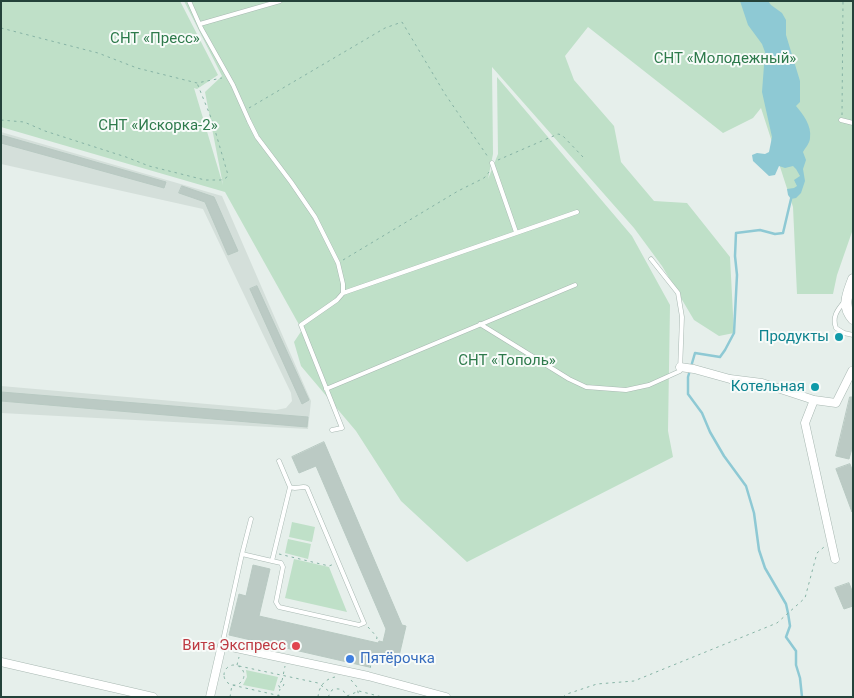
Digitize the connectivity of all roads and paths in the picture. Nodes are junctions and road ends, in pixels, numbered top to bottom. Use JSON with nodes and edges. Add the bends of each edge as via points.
{"nodes":[{"id":1,"x":189,"y":1,"type":"edge"},
{"id":2,"x":280,"y":1,"type":"edge"},
{"id":3,"x":843,"y":1,"type":"edge"},
{"id":4,"x":200,"y":24,"type":"junction"},
{"id":5,"x":1,"y":28,"type":"edge"},
{"id":6,"x":229,"y":77,"type":"junction"},
{"id":7,"x":198,"y":83,"type":"junction"},
{"id":8,"x":244,"y":110,"type":"junction"},
{"id":9,"x":1,"y":120,"type":"edge"},
{"id":10,"x":842,"y":120,"type":"joint"},
{"id":11,"x":853,"y":123,"type":"edge"},
{"id":12,"x":583,"y":157,"type":"dead end"},
{"id":13,"x":492,"y":163,"type":"junction"},
{"id":14,"x":577,"y":212,"type":"dead end"},
{"id":15,"x":516,"y":232,"type":"junction"},
{"id":16,"x":651,"y":259,"type":"dead end"},
{"id":17,"x":338,"y":263,"type":"junction"},
{"id":18,"x":853,"y":279,"type":"edge"},
{"id":19,"x":575,"y":285,"type":"dead end"},
{"id":20,"x":343,"y":293,"type":"junction"},
{"id":21,"x":846,"y":300,"type":"junction"},
{"id":22,"x":853,"y":319,"type":"edge"},
{"id":23,"x":480,"y":324,"type":"junction"},
{"id":24,"x":853,"y":335,"type":"edge"},
{"id":25,"x":853,"y":366,"type":"edge"},
{"id":26,"x":683,"y":368,"type":"junction"},
{"id":27,"x":852,"y":371,"type":"edge"},
{"id":28,"x":326,"y":389,"type":"junction"},
{"id":29,"x":814,"y":400,"type":"junction"},
{"id":30,"x":332,"y":430,"type":"dead end"},
{"id":31,"x":279,"y":461,"type":"dead end"},
{"id":32,"x":290,"y":487,"type":"junction"},
{"id":33,"x":251,"y":519,"type":"dead end"},
{"id":34,"x":831,"y":541,"type":"junction"},
{"id":35,"x":274,"y":553,"type":"junction"},
{"id":36,"x":242,"y":554,"type":"junction"},
{"id":37,"x":835,"y":559,"type":"dead end"},
{"id":38,"x":272,"y":561,"type":"junction"},
{"id":39,"x":339,"y":563,"type":"junction"},
{"id":40,"x":364,"y":623,"type":"junction"},
{"id":41,"x":376,"y":643,"type":"dead end"},
{"id":42,"x":222,"y":645,"type":"junction"},
{"id":43,"x":287,"y":658,"type":"junction"},
{"id":44,"x":372,"y":660,"type":"dead end"},
{"id":45,"x":1,"y":662,"type":"edge"},
{"id":46,"x":239,"y":666,"type":"junction"},
{"id":47,"x":283,"y":675,"type":"junction"},
{"id":48,"x":339,"y":676,"type":"dead end"},
{"id":49,"x":368,"y":676,"type":"junction"},
{"id":50,"x":346,"y":678,"type":"dead end"},
{"id":51,"x":282,"y":682,"type":"junction"},
{"id":52,"x":232,"y":685,"type":"junction"},
{"id":53,"x":321,"y":686,"type":"junction"},
{"id":54,"x":280,"y":688,"type":"junction"},
{"id":55,"x":358,"y":691,"type":"junction"},
{"id":56,"x":330,"y":692,"type":"junction"},
{"id":57,"x":278,"y":696,"type":"edge"},
{"id":58,"x":347,"y":696,"type":"edge"},
{"id":59,"x":153,"y":697,"type":"edge"},
{"id":60,"x":210,"y":697,"type":"edge"},
{"id":61,"x":230,"y":697,"type":"edge"},
{"id":62,"x":285,"y":697,"type":"edge"},
{"id":63,"x":318,"y":697,"type":"edge"},
{"id":64,"x":328,"y":697,"type":"edge"},
{"id":65,"x":359,"y":697,"type":"edge"},
{"id":66,"x":382,"y":697,"type":"edge"},
{"id":67,"x":446,"y":697,"type":"edge"},
{"id":68,"x":563,"y":697,"type":"edge"}],
"edges":[{"from":1,"to":4,"type":"lane"},
{"from":2,"to":4,"type":"lane"},
{"from":3,"to":10,"type":"path"},
{"from":4,"to":6,"type":"lane"},
{"from":5,"to":7,"type":"path"},
{"from":6,"to":7,"type":"path"},
{"from":6,"to":8,"type":"lane"},
{"from":7,"to":9,"type":"path","via":[[228,175],[221,180],[205,180],[149,166],[24,122]]},
{"from":8,"to":13,"type":"path","via":[[385,28],[402,22]]},
{"from":8,"to":17,"type":"lane","via":[[257,137],[314,217]]},
{"from":10,"to":11,"type":"lane"},
{"from":12,"to":13,"type":"path","via":[[562,134],[558,134]]},
{"from":13,"to":15,"type":"lane"},
{"from":13,"to":17,"type":"path","via":[[484,178]]},
{"from":14,"to":15,"type":"lane"},
{"from":15,"to":20,"type":"lane"},
{"from":16,"to":26,"type":"lane","via":[[678,293]]},
{"from":17,"to":20,"type":"lane"},
{"from":18,"to":21,"type":"street"},
{"from":19,"to":23,"type":"lane"},
{"from":20,"to":28,"type":"lane","via":[[301,325]]},
{"from":21,"to":22,"type":"street","via":[[846,308]]},
{"from":21,"to":24,"type":"lane","via":[[833,321],[836,328]]},
{"from":23,"to":26,"type":"lane","via":[[586,387],[626,390],[649,385]]},
{"from":23,"to":28,"type":"lane"},
{"from":25,"to":27,"type":"lane"},
{"from":26,"to":29,"type":"street","via":[[762,383]]},
{"from":27,"to":29,"type":"street","via":[[836,403]]},
{"from":28,"to":30,"type":"lane","via":[[342,428]]},
{"from":29,"to":34,"type":"street","via":[[805,423]]},
{"from":31,"to":32,"type":"lane"},
{"from":32,"to":35,"type":"lane"},
{"from":32,"to":39,"type":"lane","via":[[307,488]]},
{"from":33,"to":36,"type":"lane"},
{"from":34,"to":37,"type":"street"},
{"from":34,"to":68,"type":"path","via":[[817,552],[805,598],[777,623],[634,681],[597,684]]},
{"from":35,"to":38,"type":"lane"},
{"from":35,"to":39,"type":"path","via":[[329,566]]},
{"from":36,"to":38,"type":"lane"},
{"from":36,"to":42,"type":"lane"},
{"from":38,"to":40,"type":"lane","via":[[283,567],[276,602],[279,607],[359,625]]},
{"from":39,"to":40,"type":"lane"},
{"from":40,"to":41,"type":"path","via":[[376,636]]},
{"from":42,"to":43,"type":"street"},
{"from":42,"to":60,"type":"street"},
{"from":43,"to":47,"type":"path"},
{"from":43,"to":49,"type":"street"},
{"from":44,"to":49,"type":"path"},
{"from":45,"to":59,"type":"street"},
{"from":46,"to":47,"type":"path"},
{"from":46,"to":52,"type":"path","via":[[244,671],[244,678]]},
{"from":46,"to":52,"type":"path","via":[[232,665],[225,671],[226,681]]},
{"from":47,"to":51,"type":"path"},
{"from":47,"to":53,"type":"path"},
{"from":48,"to":53,"type":"path"},
{"from":49,"to":67,"type":"street"},
{"from":50,"to":55,"type":"path"},
{"from":51,"to":54,"type":"path","via":[[278,684]]},
{"from":51,"to":54,"type":"path","via":[[284,686]]},
{"from":52,"to":57,"type":"path"},
{"from":52,"to":61,"type":"path"},
{"from":53,"to":56,"type":"path"},
{"from":53,"to":63,"type":"path"},
{"from":54,"to":57,"type":"path"},
{"from":55,"to":58,"type":"path"},
{"from":55,"to":65,"type":"path"},
{"from":55,"to":66,"type":"path"},
{"from":56,"to":58,"type":"path","via":[[339,689]]},
{"from":56,"to":64,"type":"path"},
{"from":57,"to":62,"type":"path"}]}
